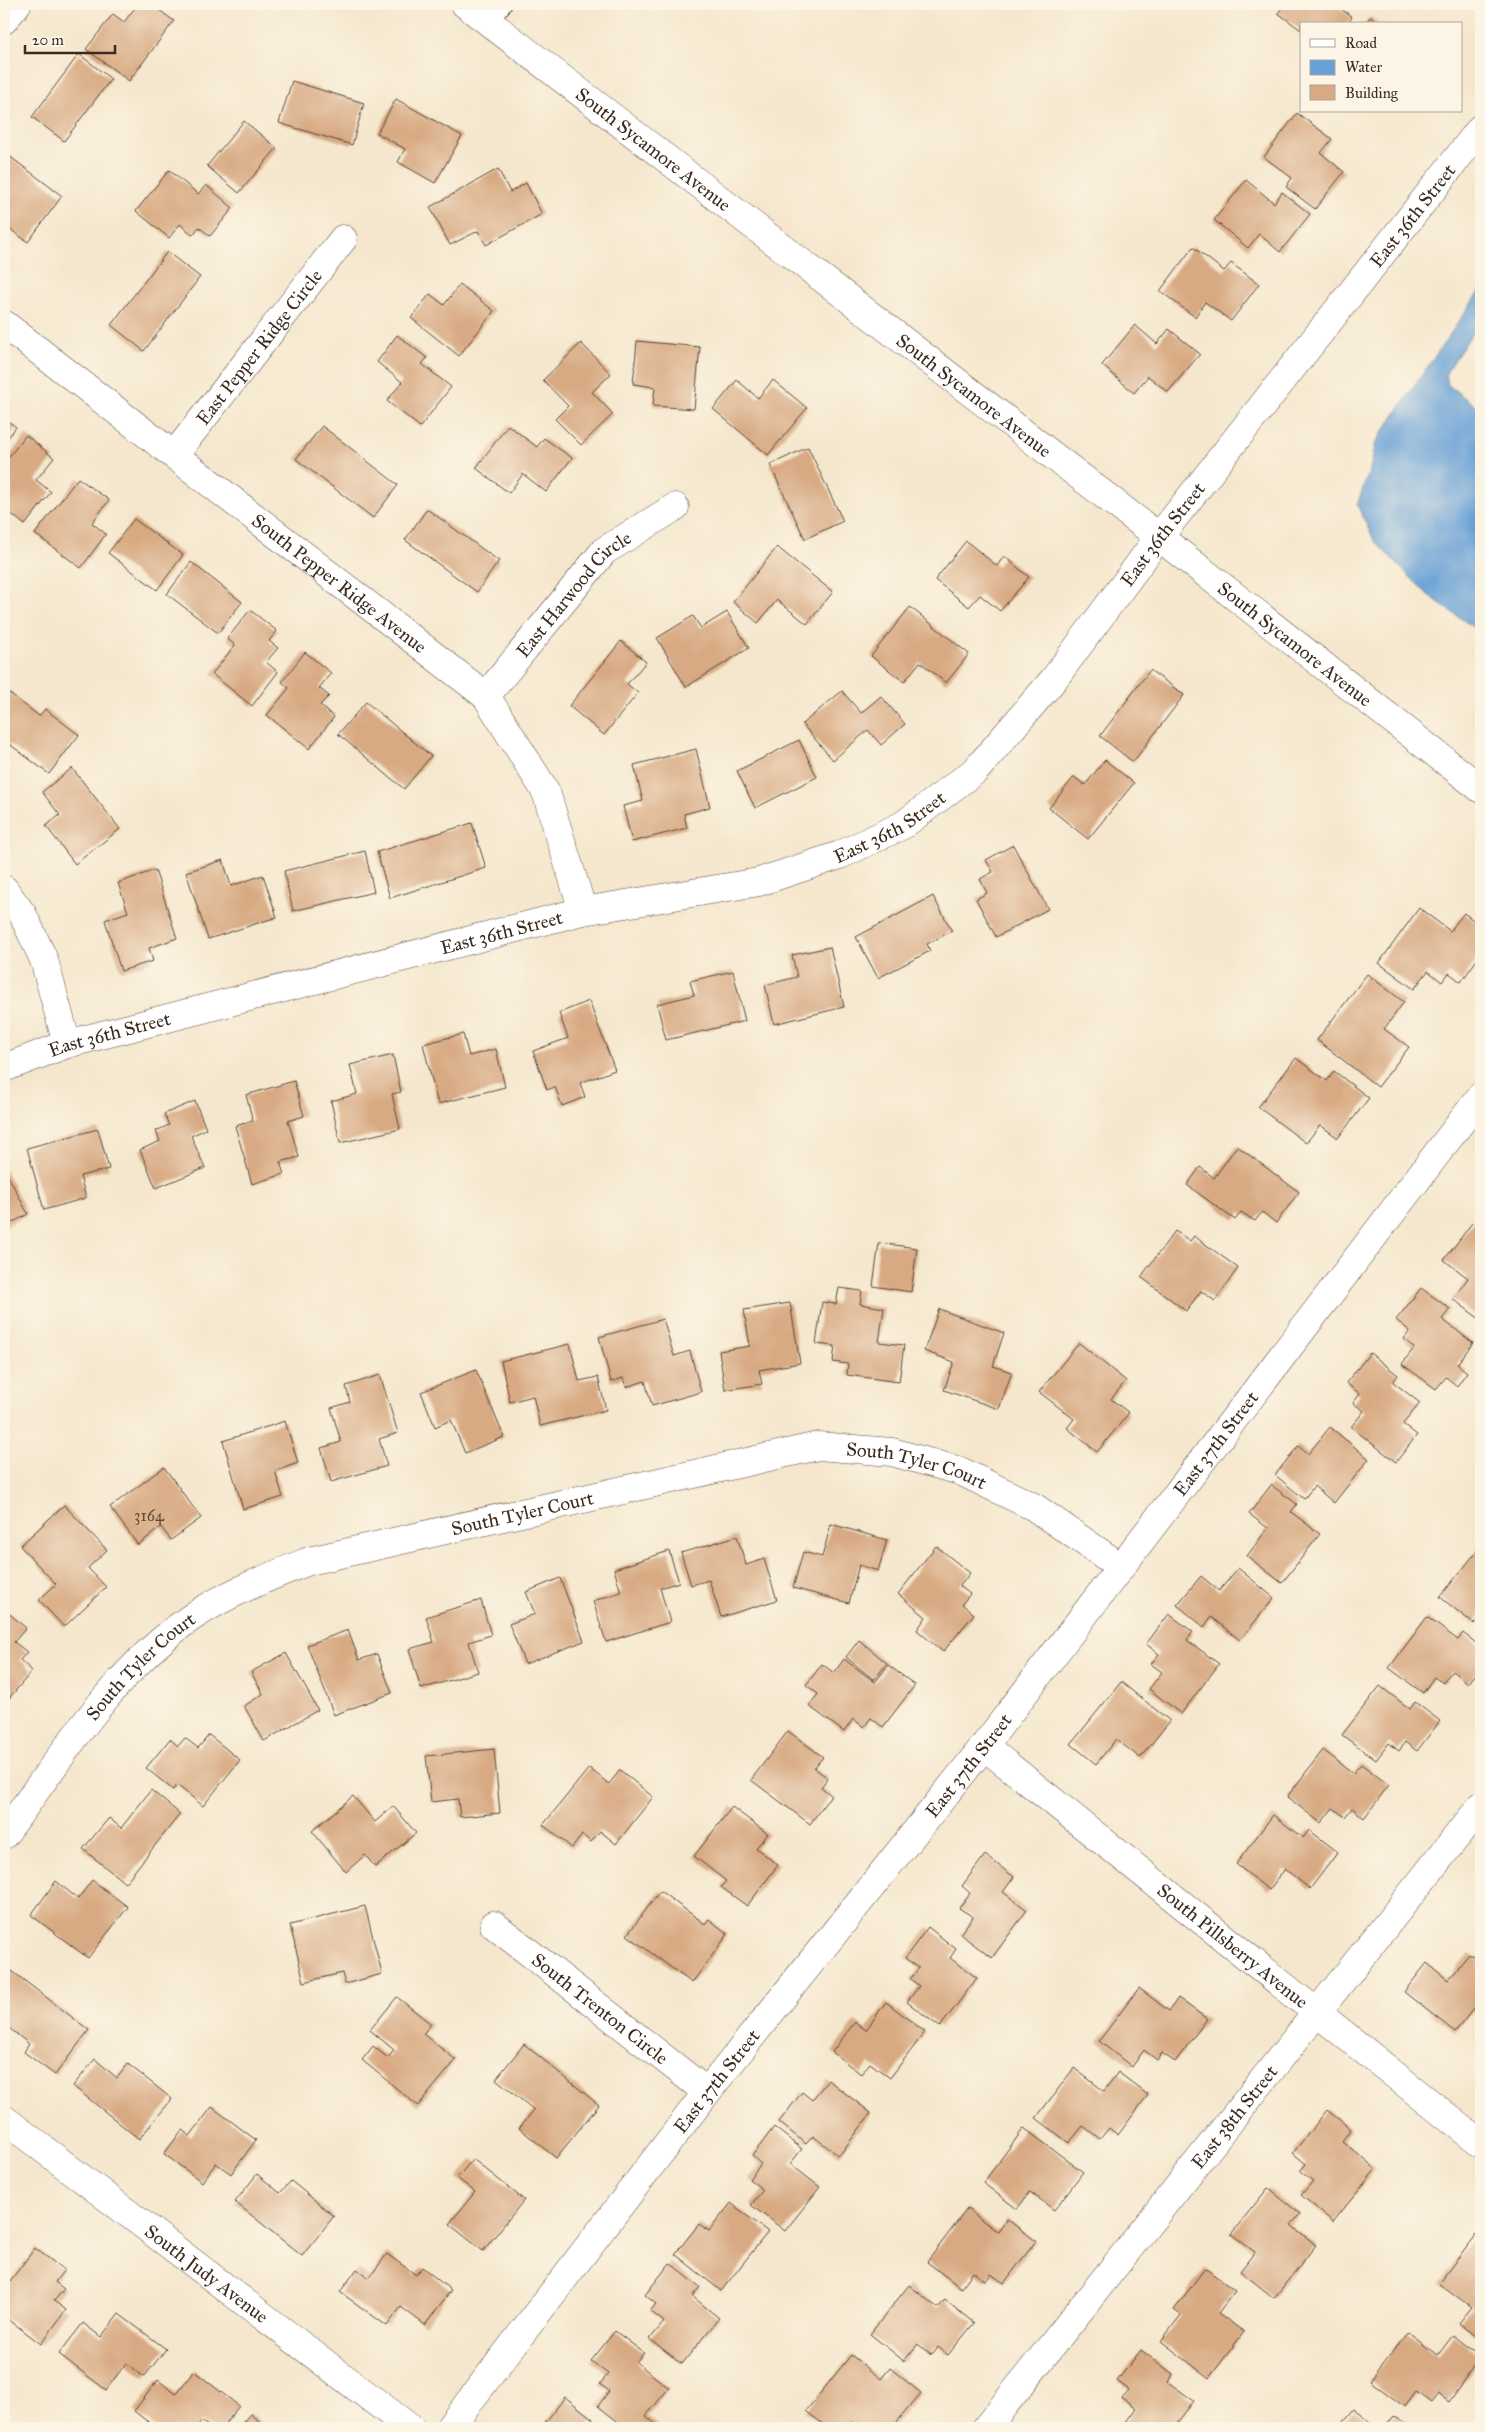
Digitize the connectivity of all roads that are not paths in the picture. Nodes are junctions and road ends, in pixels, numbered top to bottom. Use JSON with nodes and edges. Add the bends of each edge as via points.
{"nodes":[{"id":1,"x":17,"y":4,"type":"edge"},
{"id":2,"x":465,"y":4,"type":"edge"},
{"id":3,"x":497,"y":13,"type":"edge"},
{"id":4,"x":4,"y":20,"type":"edge"},
{"id":5,"x":1481,"y":128,"type":"edge"},
{"id":6,"x":343,"y":239,"type":"dead end"},
{"id":7,"x":4,"y":324,"type":"edge"},
{"id":8,"x":175,"y":454,"type":"junction"},
{"id":9,"x":675,"y":507,"type":"dead end"},
{"id":10,"x":1159,"y":537,"type":"junction"},
{"id":11,"x":486,"y":696,"type":"junction"},
{"id":12,"x":1481,"y":790,"type":"edge"},
{"id":13,"x":4,"y":889,"type":"edge"},
{"id":14,"x":583,"y":911,"type":"junction"},
{"id":15,"x":67,"y":1044,"type":"junction"},
{"id":16,"x":4,"y":1068,"type":"edge"},
{"id":17,"x":1481,"y":1096,"type":"edge"},
{"id":18,"x":1122,"y":1567,"type":"junction"},
{"id":19,"x":984,"y":1746,"type":"junction"},
{"id":20,"x":1481,"y":1806,"type":"edge"},
{"id":21,"x":4,"y":1835,"type":"edge"},
{"id":22,"x":494,"y":1925,"type":"dead end"},
{"id":23,"x":1317,"y":2014,"type":"junction"},
{"id":24,"x":707,"y":2092,"type":"junction"},
{"id":25,"x":4,"y":2119,"type":"edge"},
{"id":26,"x":1481,"y":2144,"type":"edge"},
{"id":27,"x":410,"y":2428,"type":"edge"},
{"id":28,"x":449,"y":2428,"type":"edge"},
{"id":29,"x":986,"y":2428,"type":"edge"}],
"edges":[{"from":1,"to":4,"type":"street"},
{"from":2,"to":3,"type":"street","name":"South Sycamore Avenue"},
{"from":3,"to":10,"type":"street","name":"South Sycamore Avenue"},
{"from":5,"to":10,"type":"street","name":"East 36th Street"},
{"from":6,"to":8,"type":"street","name":"East Pepper Ridge Circle"},
{"from":7,"to":8,"type":"street","name":"South Pepper Ridge Avenue"},
{"from":8,"to":11,"type":"street","name":"South Pepper Ridge Avenue"},
{"from":9,"to":11,"type":"street","name":"East Harwood Circle","via":[[604,551]]},
{"from":10,"to":12,"type":"street","name":"South Sycamore Avenue"},
{"from":10,"to":14,"type":"street","name":"East 36th Street","via":[[1054,679],[976,770],[903,825],[840,854],[759,882]]},
{"from":11,"to":14,"type":"street","name":"South Pepper Ridge Avenue","via":[[546,792]]},
{"from":13,"to":15,"type":"street","via":[[23,914],[44,960]]},
{"from":14,"to":15,"type":"street","name":"East 36th Street"},
{"from":15,"to":16,"type":"street","name":"East 36th Street"},
{"from":17,"to":18,"type":"street","name":"East 37th Street"},
{"from":18,"to":19,"type":"street","name":"East 37th Street"},
{"from":18,"to":21,"type":"street","name":"South Tyler Court","via":[[1034,1507],[960,1471],[892,1452],[818,1446],[309,1561],[250,1584],[201,1612],[150,1650],[120,1679]]},
{"from":19,"to":23,"type":"street","name":"South Pillsberry Avenue"},
{"from":19,"to":24,"type":"street","name":"East 37th Street"},
{"from":20,"to":23,"type":"street","name":"East 38th Street"},
{"from":22,"to":24,"type":"street","name":"South Trenton Circle"},
{"from":23,"to":26,"type":"street","name":"South Pillsberry Avenue"},
{"from":23,"to":29,"type":"street","name":"East 38th Street"},
{"from":24,"to":28,"type":"street","name":"East 37th Street"},
{"from":25,"to":27,"type":"street","name":"South Judy Avenue"}]}
